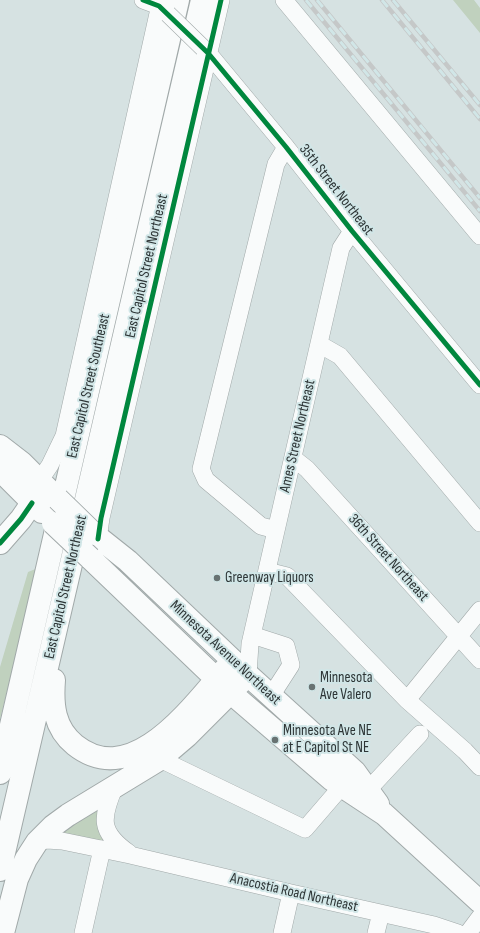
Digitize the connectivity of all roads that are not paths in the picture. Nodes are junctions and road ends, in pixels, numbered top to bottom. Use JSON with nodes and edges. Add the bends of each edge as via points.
{"nodes":[{"id":1,"x":143,"y":0,"type":"edge"},
{"id":2,"x":202,"y":0,"type":"edge"},
{"id":3,"x":221,"y":0,"type":"edge"},
{"id":4,"x":284,"y":0,"type":"edge"},
{"id":5,"x":166,"y":5,"type":"edge"},
{"id":6,"x":206,"y":50,"type":"junction"},
{"id":7,"x":286,"y":147,"type":"junction"},
{"id":8,"x":352,"y":231,"type":"junction"},
{"id":9,"x":480,"y":236,"type":"edge"},
{"id":10,"x":319,"y":344,"type":"junction"},
{"id":11,"x":480,"y":385,"type":"edge"},
{"id":12,"x":0,"y":446,"type":"edge"},
{"id":13,"x":293,"y":458,"type":"junction"},
{"id":14,"x":0,"y":470,"type":"edge"},
{"id":15,"x":40,"y":480,"type":"junction"},
{"id":16,"x":32,"y":503,"type":"junction"},
{"id":17,"x":480,"y":523,"type":"edge"},
{"id":18,"x":276,"y":530,"type":"junction"},
{"id":19,"x":0,"y":543,"type":"edge"},
{"id":20,"x":94,"y":544,"type":"junction"},
{"id":21,"x":267,"y":571,"type":"junction"},
{"id":22,"x":69,"y":574,"type":"junction"},
{"id":23,"x":480,"y":610,"type":"edge"},
{"id":24,"x":459,"y":637,"type":"junction"},
{"id":25,"x":251,"y":639,"type":"junction"},
{"id":26,"x":480,"y":660,"type":"edge"},
{"id":27,"x":241,"y":668,"type":"junction"},
{"id":28,"x":224,"y":686,"type":"junction"},
{"id":29,"x":272,"y":696,"type":"junction"},
{"id":30,"x":407,"y":700,"type":"junction"},
{"id":31,"x":420,"y":734,"type":"dead end"},
{"id":32,"x":8,"y":740,"type":"junction"},
{"id":33,"x":160,"y":759,"type":"junction"},
{"id":34,"x":0,"y":763,"type":"edge"},
{"id":35,"x":480,"y":767,"type":"edge"},
{"id":36,"x":0,"y":773,"type":"edge"},
{"id":37,"x":115,"y":786,"type":"junction"},
{"id":38,"x":342,"y":786,"type":"junction"},
{"id":39,"x":368,"y":790,"type":"junction"},
{"id":40,"x":384,"y":814,"type":"junction"},
{"id":41,"x":37,"y":842,"type":"junction"},
{"id":42,"x":102,"y":849,"type":"junction"},
{"id":43,"x":130,"y":855,"type":"junction"},
{"id":44,"x":0,"y":870,"type":"edge"},
{"id":45,"x":291,"y":894,"type":"junction"},
{"id":46,"x":480,"y":902,"type":"edge"},
{"id":47,"x":380,"y":913,"type":"junction"},
{"id":48,"x":480,"y":917,"type":"edge"},
{"id":49,"x":3,"y":933,"type":"edge"},
{"id":50,"x":83,"y":933,"type":"edge"},
{"id":51,"x":282,"y":933,"type":"edge"},
{"id":52,"x":376,"y":933,"type":"edge"},
{"id":53,"x":458,"y":933,"type":"edge"},
{"id":54,"x":468,"y":933,"type":"edge"}],
"edges":[{"from":1,"to":5,"type":"street"},
{"from":2,"to":22,"type":"main road","name":"East Capitol Street Northeast"},
{"from":3,"to":6,"type":"street","name":"East Capitol Street Northeast"},
{"from":4,"to":9,"type":"street"},
{"from":5,"to":6,"type":"street","name":"35th Street Northeast","bridge":true},
{"from":5,"to":15,"type":"street","name":"East Capitol Street Southeast","via":[[64,436]]},
{"from":5,"to":32,"type":"main road","name":"East Capitol Street Southeast"},
{"from":6,"to":7,"type":"street","name":"35th Street Northeast"},
{"from":6,"to":20,"type":"street","name":"East Capitol Street Northeast"},
{"from":7,"to":8,"type":"street","name":"35th Street Northeast"},
{"from":7,"to":18,"type":"street","via":[[276,164],[202,469],[206,480],[261,526]]},
{"from":8,"to":10,"type":"street","name":"Ames Street Northeast","via":[[341,248]]},
{"from":8,"to":11,"type":"street","name":"35th Street Northeast"},
{"from":10,"to":13,"type":"street","name":"Ames Street Northeast"},
{"from":10,"to":17,"type":"street","via":[[340,356]]},
{"from":12,"to":15,"type":"main road","name":"Minnesota Avenue Northeast"},
{"from":13,"to":18,"type":"street","name":"Ames Street Northeast"},
{"from":13,"to":24,"type":"street","name":"36th Street Northeast","via":[[307,468]]},
{"from":14,"to":16,"type":"main road","name":"Minnesota Avenue Northeast"},
{"from":15,"to":16,"type":"main road"},
{"from":15,"to":20,"type":"main road","name":"Minnesota Avenue Northeast","bridge":true,"via":[[58,498]]},
{"from":16,"to":19,"type":"main road"},
{"from":16,"to":20,"type":"main road","name":"Minnesota Avenue Northeast","bridge":true,"via":[[53,523]]},
{"from":18,"to":21,"type":"street","name":"Ames Street Northeast"},
{"from":20,"to":27,"type":"main road","name":"Minnesota Avenue Northeast","via":[[128,561]]},
{"from":20,"to":28,"type":"main road","name":"Minnesota Avenue Northeast"},
{"from":21,"to":25,"type":"street","name":"Ames Street Northeast"},
{"from":21,"to":30,"type":"street","via":[[287,576]]},
{"from":22,"to":28,"type":"main road","via":[[58,635],[53,711],[57,723],[80,749],[106,758],[134,753],[163,736]]},
{"from":22,"to":44,"type":"main road","name":"East Capitol Street Northeast"},
{"from":23,"to":24,"type":"street"},
{"from":24,"to":26,"type":"street","name":"36th Street Northeast"},
{"from":24,"to":30,"type":"street"},
{"from":25,"to":27,"type":"street","name":"Ames Street Northeast"},
{"from":25,"to":29,"type":"street","via":[[286,646],[291,665]]},
{"from":27,"to":28,"type":"main road"},
{"from":27,"to":29,"type":"main road","name":"Minnesota Avenue Northeast"},
{"from":28,"to":33,"type":"main road","via":[[187,736]]},
{"from":28,"to":38,"type":"main road","name":"Minnesota Avenue Northeast"},
{"from":29,"to":39,"type":"main road","name":"Minnesota Avenue Northeast","via":[[355,772]]},
{"from":30,"to":35,"type":"street"},
{"from":31,"to":39,"type":"street"},
{"from":32,"to":34,"type":"main road"},
{"from":32,"to":36,"type":"main road","name":"East Capitol Street Southeast"},
{"from":33,"to":37,"type":"main road"},
{"from":33,"to":38,"type":"street","via":[[305,830]]},
{"from":37,"to":41,"type":"main road","via":[[53,826]]},
{"from":37,"to":43,"type":"street","name":"Anacostia Road Northeast","via":[[106,807],[108,834]]},
{"from":38,"to":40,"type":"main road","name":"Minnesota Avenue Northeast"},
{"from":39,"to":40,"type":"main road","name":"Minnesota Avenue Northeast"},
{"from":40,"to":46,"type":"main road","name":"Minnesota Avenue Northeast"},
{"from":41,"to":42,"type":"street","name":"Anacostia Road Northeast","via":[[62,841]]},
{"from":41,"to":49,"type":"main road","via":[[17,879]]},
{"from":42,"to":43,"type":"street","name":"Anacostia Road Northeast"},
{"from":42,"to":50,"type":"street"},
{"from":43,"to":45,"type":"street","name":"Anacostia Road Northeast"},
{"from":45,"to":47,"type":"street","name":"Anacostia Road Northeast"},
{"from":45,"to":51,"type":"street"},
{"from":47,"to":52,"type":"street"},
{"from":47,"to":53,"type":"street","name":"Anacostia Road Northeast"},
{"from":48,"to":54,"type":"street"}]}
